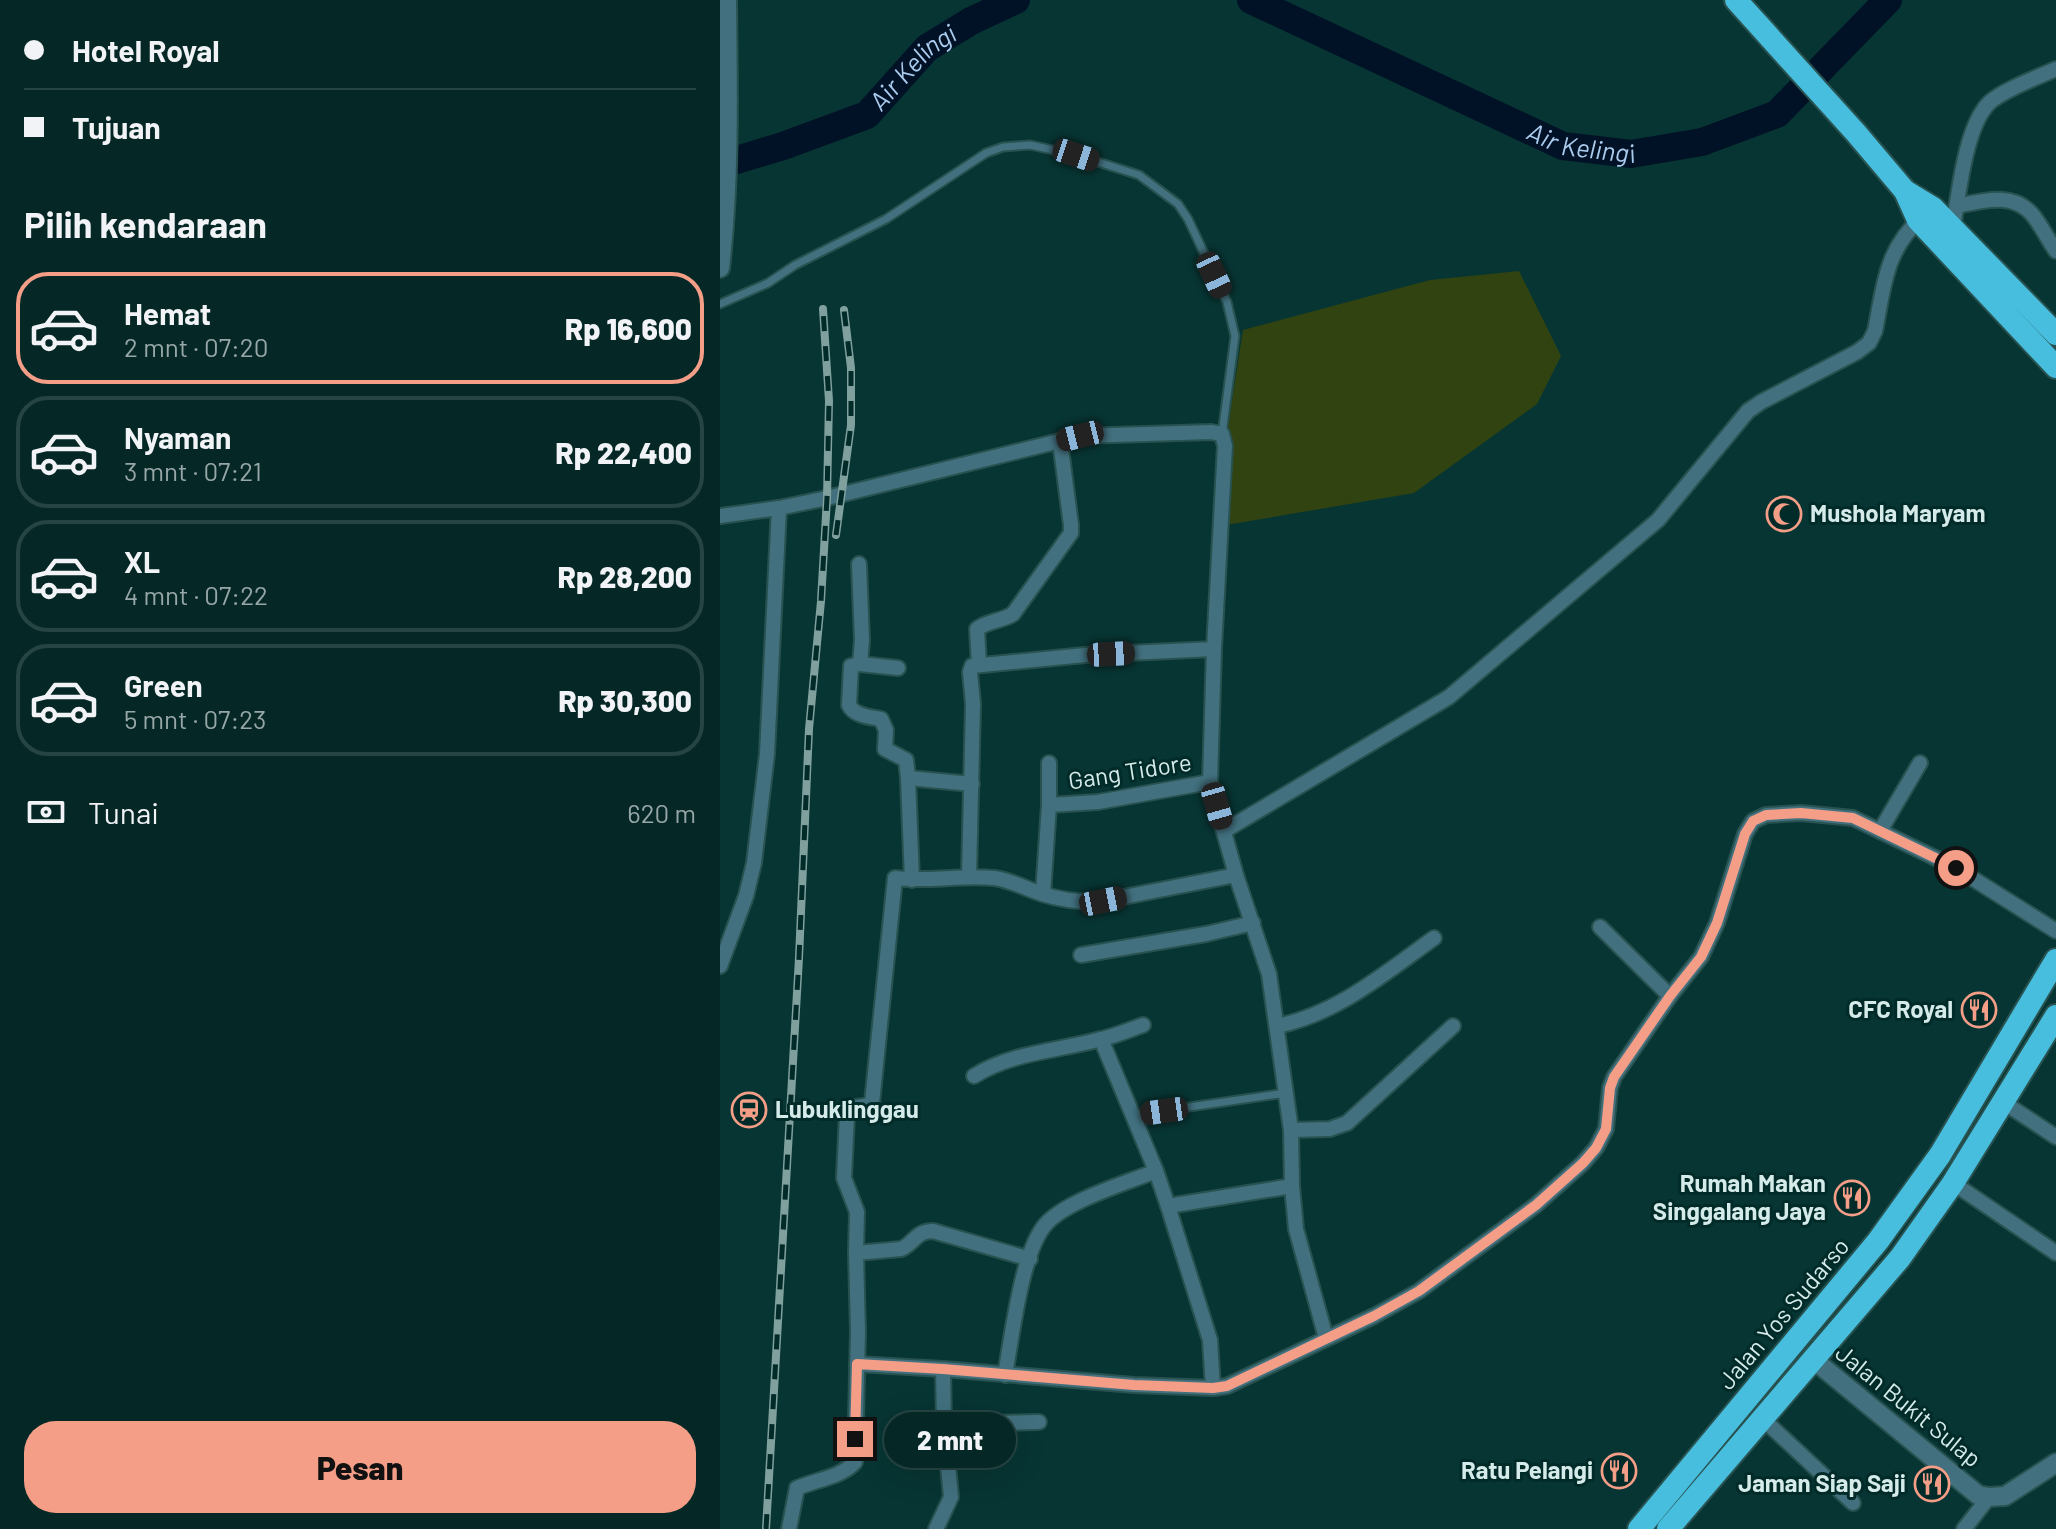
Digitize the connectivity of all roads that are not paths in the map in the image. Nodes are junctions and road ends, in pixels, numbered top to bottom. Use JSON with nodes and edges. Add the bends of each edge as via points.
{"nodes":[{"id":1,"x":727,"y":0,"type":"edge"},
{"id":2,"x":1738,"y":2,"type":"edge"},
{"id":3,"x":2056,"y":69,"type":"edge"},
{"id":4,"x":1926,"y":214,"type":"junction"},
{"id":5,"x":1955,"y":217,"type":"junction"},
{"id":6,"x":2056,"y":251,"type":"edge"},
{"id":7,"x":720,"y":268,"type":"edge"},
{"id":8,"x":720,"y":304,"type":"edge"},
{"id":9,"x":2056,"y":334,"type":"edge"},
{"id":10,"x":2056,"y":367,"type":"edge"},
{"id":11,"x":1222,"y":434,"type":"junction"},
{"id":12,"x":1060,"y":441,"type":"junction"},
{"id":13,"x":779,"y":508,"type":"junction"},
{"id":14,"x":720,"y":516,"type":"edge"},
{"id":15,"x":859,"y":564,"type":"dead end"},
{"id":16,"x":1214,"y":649,"type":"junction"},
{"id":17,"x":860,"y":664,"type":"junction"},
{"id":18,"x":979,"y":665,"type":"junction"},
{"id":19,"x":898,"y":668,"type":"dead end"},
{"id":20,"x":1049,"y":763,"type":"dead end"},
{"id":21,"x":1920,"y":763,"type":"dead end"},
{"id":22,"x":908,"y":778,"type":"junction"},
{"id":23,"x":1210,"y":782,"type":"junction"},
{"id":24,"x":972,"y":784,"type":"junction"},
{"id":25,"x":1049,"y":805,"type":"junction"},
{"id":26,"x":1224,"y":831,"type":"junction"},
{"id":27,"x":1880,"y":831,"type":"junction"},
{"id":28,"x":1236,"y":875,"type":"junction"},
{"id":29,"x":969,"y":877,"type":"junction"},
{"id":30,"x":912,"y":880,"type":"junction"},
{"id":31,"x":1043,"y":894,"type":"junction"},
{"id":32,"x":1253,"y":923,"type":"junction"},
{"id":33,"x":727,"y":925,"type":"edge"},
{"id":34,"x":1600,"y":927,"type":"dead end"},
{"id":35,"x":2056,"y":931,"type":"edge"},
{"id":36,"x":1434,"y":938,"type":"dead end"},
{"id":37,"x":1081,"y":955,"type":"dead end"},
{"id":38,"x":2056,"y":960,"type":"edge"},
{"id":39,"x":720,"y":966,"type":"edge"},
{"id":40,"x":1670,"y":996,"type":"junction"},
{"id":41,"x":2056,"y":1016,"type":"edge"},
{"id":42,"x":1143,"y":1025,"type":"dead end"},
{"id":43,"x":1277,"y":1026,"type":"junction"},
{"id":44,"x":1453,"y":1026,"type":"dead end"},
{"id":45,"x":1101,"y":1039,"type":"junction"},
{"id":46,"x":974,"y":1076,"type":"dead end"},
{"id":47,"x":1286,"y":1093,"type":"junction"},
{"id":48,"x":2003,"y":1102,"type":"junction"},
{"id":49,"x":1133,"y":1115,"type":"junction"},
{"id":50,"x":1291,"y":1130,"type":"junction"},
{"id":51,"x":2056,"y":1137,"type":"edge"},
{"id":52,"x":1156,"y":1171,"type":"junction"},
{"id":53,"x":1953,"y":1183,"type":"junction"},
{"id":54,"x":1292,"y":1186,"type":"junction"},
{"id":55,"x":1168,"y":1206,"type":"junction"},
{"id":56,"x":856,"y":1253,"type":"junction"},
{"id":57,"x":2056,"y":1253,"type":"edge"},
{"id":58,"x":1030,"y":1259,"type":"junction"},
{"id":59,"x":1326,"y":1338,"type":"junction"},
{"id":60,"x":1795,"y":1342,"type":"junction"},
{"id":61,"x":1814,"y":1360,"type":"junction"},
{"id":62,"x":857,"y":1364,"type":"junction"},
{"id":63,"x":943,"y":1369,"type":"junction"},
{"id":64,"x":1005,"y":1375,"type":"junction"},
{"id":65,"x":1213,"y":1388,"type":"junction"},
{"id":66,"x":1763,"y":1419,"type":"junction"},
{"id":67,"x":1039,"y":1422,"type":"dead end"},
{"id":68,"x":944,"y":1424,"type":"junction"},
{"id":69,"x":2056,"y":1463,"type":"edge"},
{"id":70,"x":1989,"y":1497,"type":"junction"},
{"id":71,"x":1853,"y":1503,"type":"dead end"},
{"id":72,"x":789,"y":1529,"type":"edge"},
{"id":73,"x":936,"y":1529,"type":"edge"},
{"id":74,"x":1639,"y":1529,"type":"edge"},
{"id":75,"x":1668,"y":1529,"type":"edge"},
{"id":76,"x":1964,"y":1529,"type":"edge"}],
"edges":[{"from":1,"to":7,"type":"street"},
{"from":2,"to":4,"type":"highway"},
{"from":3,"to":5,"type":"street","via":[[1990,102],[1978,118]]},
{"from":4,"to":5,"type":"highway"},
{"from":4,"to":10,"type":"highway"},
{"from":4,"to":26,"type":"street","via":[[1893,253],[1869,343],[1748,411],[1658,520],[1449,697]]},
{"from":5,"to":6,"type":"street","via":[[1985,200],[2018,202]]},
{"from":5,"to":9,"type":"highway"},
{"from":8,"to":11,"type":"lane","via":[[886,219],[986,153],[1030,145],[1076,155],[1139,175],[1178,204],[1188,219],[1227,302],[1235,336]]},
{"from":11,"to":12,"type":"street","via":[[1091,434]]},
{"from":11,"to":16,"type":"street"},
{"from":12,"to":13,"type":"street"},
{"from":12,"to":18,"type":"street","via":[[1071,533],[1013,614],[977,629]]},
{"from":13,"to":14,"type":"street"},
{"from":13,"to":33,"type":"street","via":[[767,754],[754,863],[746,896]]},
{"from":15,"to":17,"type":"street"},
{"from":16,"to":18,"type":"street"},
{"from":16,"to":23,"type":"street"},
{"from":17,"to":19,"type":"street"},
{"from":17,"to":22,"type":"street","via":[[851,666],[849,705],[860,715],[881,719],[885,749],[906,760]]},
{"from":18,"to":24,"type":"street","via":[[970,669]]},
{"from":20,"to":25,"type":"street"},
{"from":21,"to":27,"type":"street"},
{"from":22,"to":24,"type":"street"},
{"from":22,"to":30,"type":"street"},
{"from":23,"to":25,"type":"street","name":"Gang Tidore"},
{"from":23,"to":26,"type":"street"},
{"from":24,"to":29,"type":"street"},
{"from":25,"to":31,"type":"street","name":"Gang Tidore"},
{"from":26,"to":28,"type":"street"},
{"from":27,"to":35,"type":"street","via":[[1956,868]]},
{"from":27,"to":40,"type":"street","via":[[1853,818],[1801,813],[1753,821],[1701,957]]},
{"from":28,"to":31,"type":"street","via":[[1103,901],[1077,902]]},
{"from":28,"to":32,"type":"street"},
{"from":29,"to":30,"type":"street"},
{"from":29,"to":31,"type":"street","via":[[1007,880]]},
{"from":30,"to":56,"type":"street","via":[[895,878],[872,1103],[847,1114],[844,1178],[857,1212]]},
{"from":32,"to":37,"type":"street"},
{"from":32,"to":43,"type":"street","via":[[1269,974]]},
{"from":33,"to":39,"type":"street"},
{"from":34,"to":40,"type":"street"},
{"from":36,"to":43,"type":"street","via":[[1356,994],[1304,1020]]},
{"from":38,"to":60,"type":"highway","name":"Jalan Yos Sudarso","via":[[1940,1155]]},
{"from":40,"to":59,"type":"street","via":[[1614,1077],[1606,1129],[1583,1163],[1536,1205],[1419,1291]]},
{"from":41,"to":48,"type":"highway"},
{"from":42,"to":45,"type":"street"},
{"from":43,"to":47,"type":"street"},
{"from":44,"to":50,"type":"street","via":[[1347,1123]]},
{"from":45,"to":46,"type":"street","via":[[1017,1057]]},
{"from":45,"to":49,"type":"street"},
{"from":47,"to":49,"type":"lane"},
{"from":47,"to":50,"type":"street"},
{"from":48,"to":51,"type":"street"},
{"from":48,"to":53,"type":"highway"},
{"from":49,"to":52,"type":"street"},
{"from":50,"to":54,"type":"street"},
{"from":52,"to":55,"type":"street"},
{"from":52,"to":58,"type":"street","via":[[1071,1205],[1045,1224]]},
{"from":53,"to":57,"type":"street"},
{"from":53,"to":61,"type":"highway","via":[[1900,1258]]},
{"from":54,"to":55,"type":"street"},
{"from":54,"to":59,"type":"street","via":[[1296,1229]]},
{"from":55,"to":65,"type":"street","via":[[1210,1340]]},
{"from":56,"to":58,"type":"street","via":[[901,1249],[919,1233],[933,1231]]},
{"from":56,"to":62,"type":"street"},
{"from":58,"to":64,"type":"street"},
{"from":59,"to":65,"type":"street"},
{"from":60,"to":61,"type":"highway"},
{"from":60,"to":74,"type":"highway","name":"Jalan Yos Sudarso"},
{"from":61,"to":66,"type":"highway"},
{"from":61,"to":70,"type":"street","name":"Jalan Bukit Sulap","via":[[1978,1495]]},
{"from":62,"to":63,"type":"street"},
{"from":62,"to":72,"type":"street","via":[[855,1462],[797,1488]]},
{"from":63,"to":64,"type":"street"},
{"from":63,"to":68,"type":"street"},
{"from":64,"to":65,"type":"street"},
{"from":66,"to":71,"type":"street"},
{"from":66,"to":75,"type":"highway"},
{"from":67,"to":68,"type":"street"},
{"from":68,"to":73,"type":"street","via":[[951,1497]]},
{"from":69,"to":70,"type":"street","name":"Jalan Bukit Sulap","via":[[2005,1496]]},
{"from":70,"to":76,"type":"street"}]}
